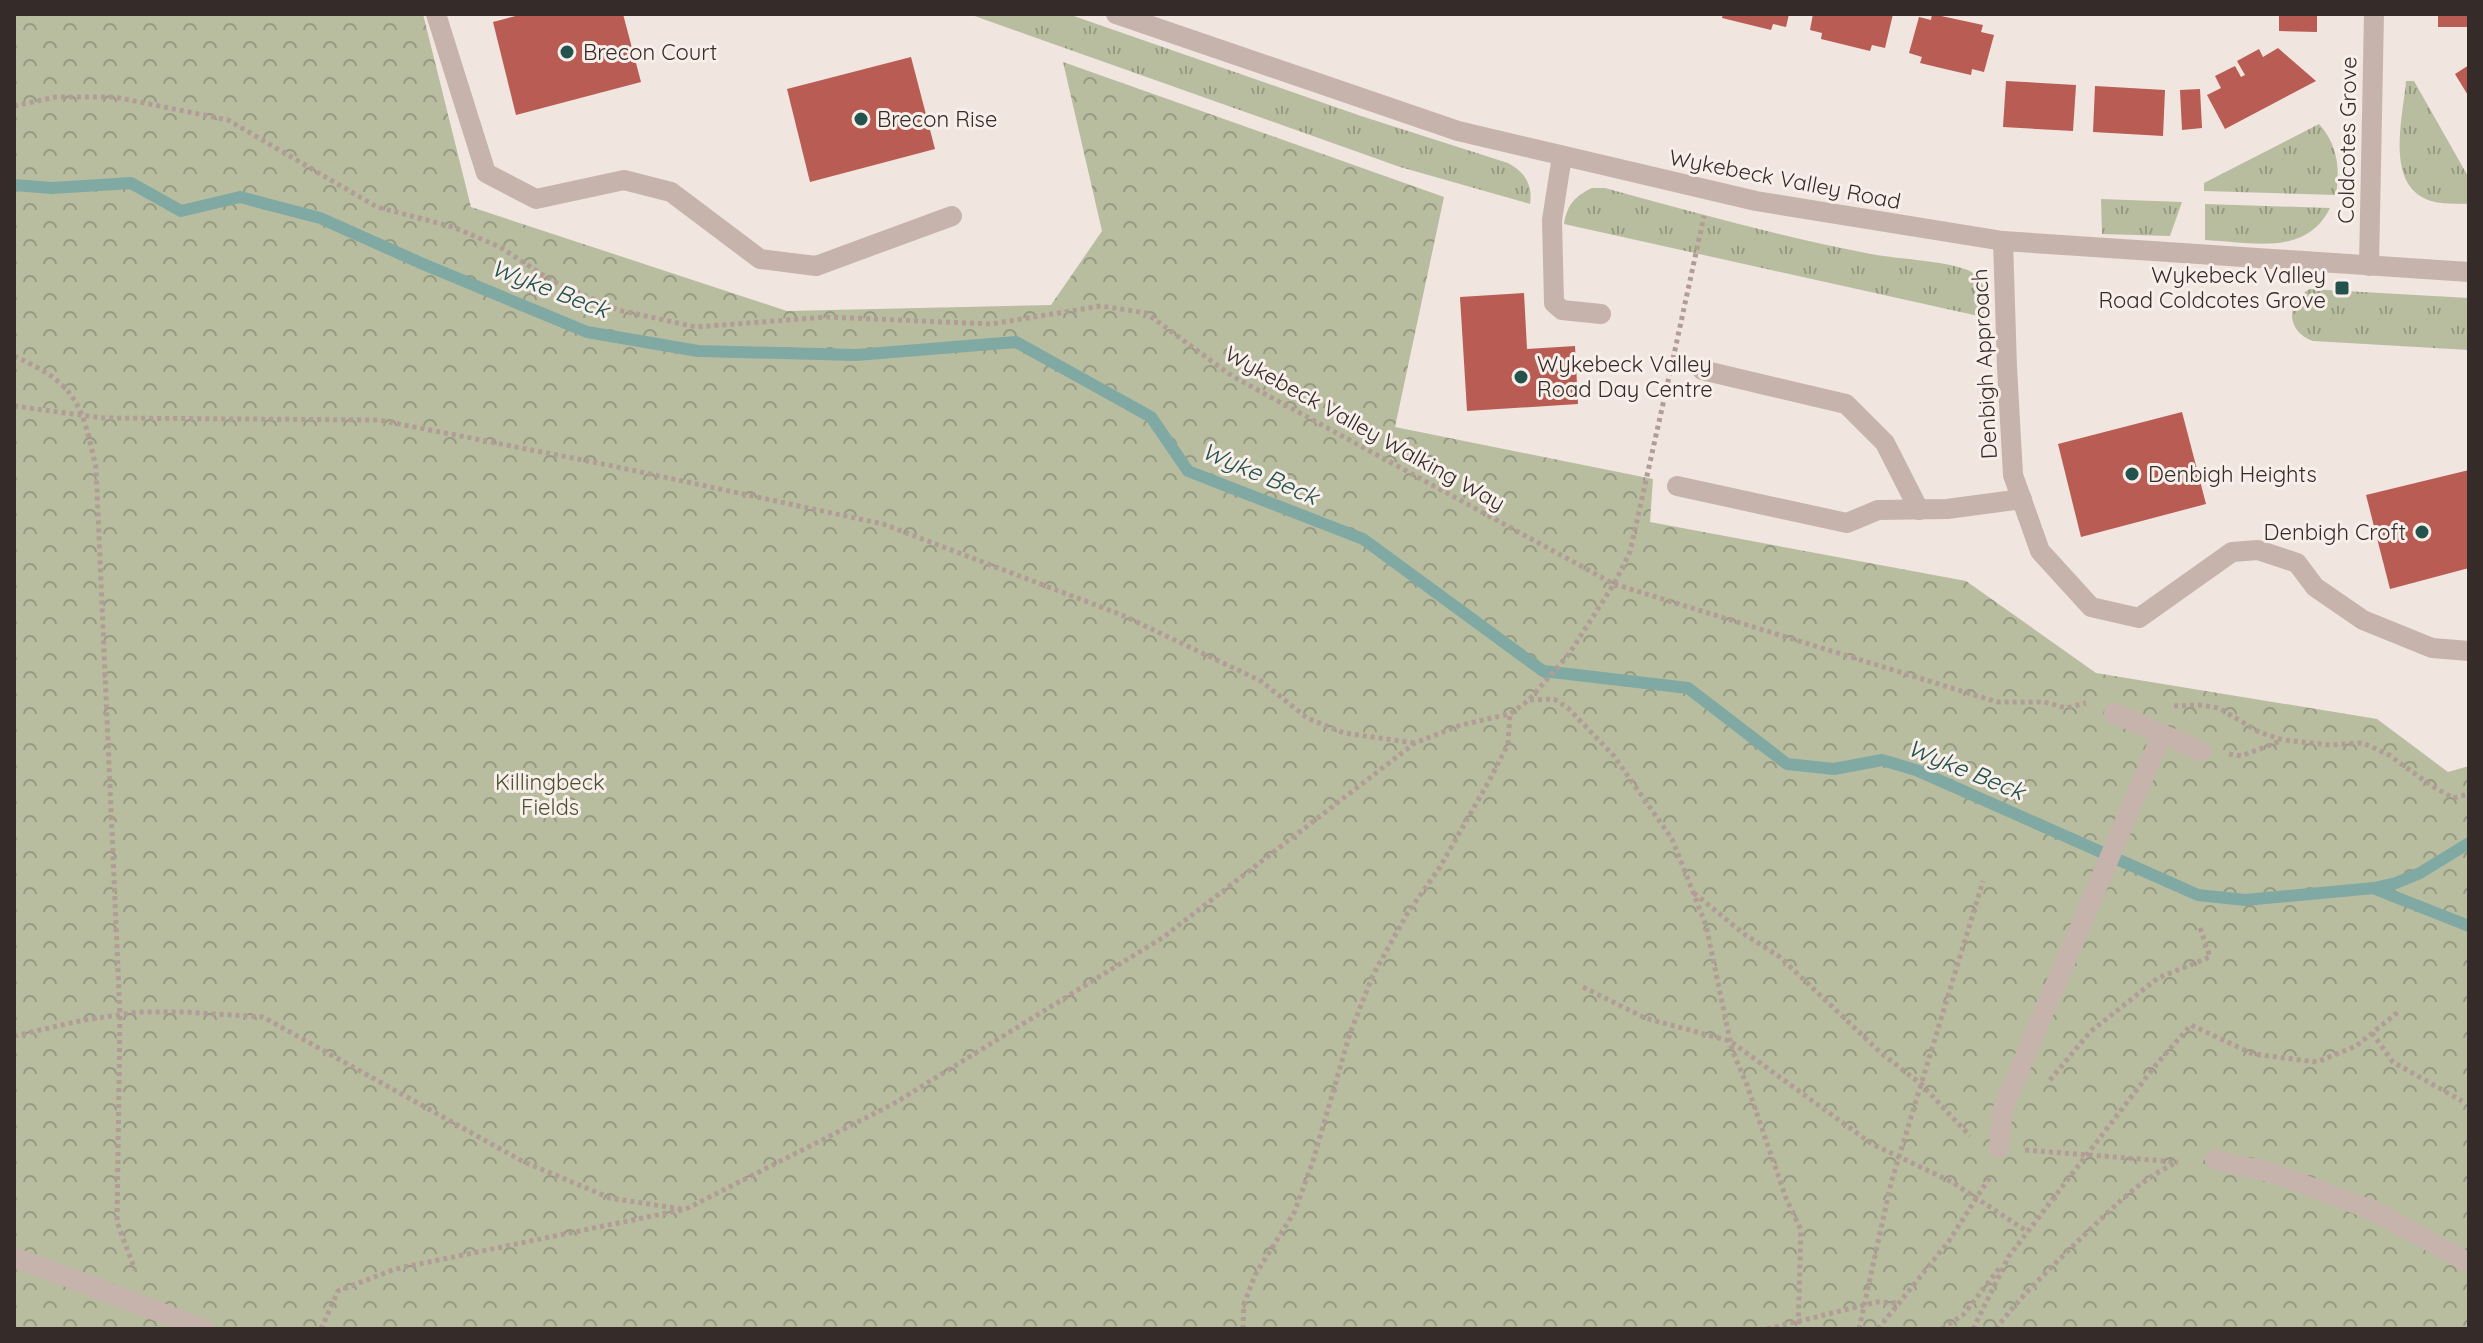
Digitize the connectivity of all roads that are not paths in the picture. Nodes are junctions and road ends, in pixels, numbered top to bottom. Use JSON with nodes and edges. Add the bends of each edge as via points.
{"nodes":[{"id":1,"x":436,"y":14,"type":"edge"},
{"id":2,"x":1116,"y":14,"type":"edge"},
{"id":3,"x":2374,"y":14,"type":"edge"},
{"id":4,"x":1562,"y":156,"type":"junction"},
{"id":5,"x":952,"y":216,"type":"dead end"},
{"id":6,"x":2003,"y":241,"type":"junction"},
{"id":7,"x":2369,"y":266,"type":"junction"},
{"id":8,"x":2469,"y":272,"type":"edge"},
{"id":9,"x":1601,"y":314,"type":"dead end"},
{"id":10,"x":1702,"y":370,"type":"dead end"},
{"id":11,"x":1677,"y":486,"type":"dead end"},
{"id":12,"x":2022,"y":499,"type":"junction"},
{"id":13,"x":1919,"y":510,"type":"junction"},
{"id":14,"x":2469,"y":651,"type":"edge"},
{"id":15,"x":2106,"y":706,"type":"road end"},
{"id":16,"x":2162,"y":734,"type":"junction"},
{"id":17,"x":2201,"y":751,"type":"road end"},
{"id":18,"x":1999,"y":1148,"type":"road end"},
{"id":19,"x":2215,"y":1160,"type":"road end"},
{"id":20,"x":14,"y":1257,"type":"edge"},
{"id":21,"x":2469,"y":1263,"type":"edge"},
{"id":22,"x":204,"y":1329,"type":"edge"}],
"edges":[{"from":1,"to":5,"type":"street","via":[[486,173],[536,199],[624,180],[671,192],[760,259],[816,266]]},
{"from":2,"to":4,"type":"street","name":"Wykebeck Valley Road","via":[[1458,131]]},
{"from":3,"to":7,"type":"street","name":"Coldcotes Grove"},
{"from":4,"to":6,"type":"street","name":"Wykebeck Valley Road","via":[[1710,192]]},
{"from":4,"to":9,"type":"street","via":[[1552,220],[1554,303],[1562,310]]},
{"from":6,"to":7,"type":"street","name":"Wykebeck Valley Road"},
{"from":6,"to":12,"type":"street","name":"Denbigh Approach","via":[[2013,475]]},
{"from":7,"to":8,"type":"street","name":"Wykebeck Valley Road"},
{"from":10,"to":13,"type":"street","via":[[1846,404],[1885,443]]},
{"from":11,"to":13,"type":"street","via":[[1847,523],[1878,510]]},
{"from":12,"to":13,"type":"street"},
{"from":12,"to":14,"type":"street","name":"Denbigh Approach","via":[[2040,551],[2091,607],[2139,618],[2232,552],[2258,550],[2297,563],[2315,587],[2363,620],[2432,648]]},
{"from":15,"to":16,"type":"street"},
{"from":16,"to":17,"type":"street"},
{"from":16,"to":18,"type":"street","via":[[2003,1108]]},
{"from":19,"to":21,"type":"street","via":[[2273,1173],[2372,1210]]},
{"from":20,"to":22,"type":"street"}]}
